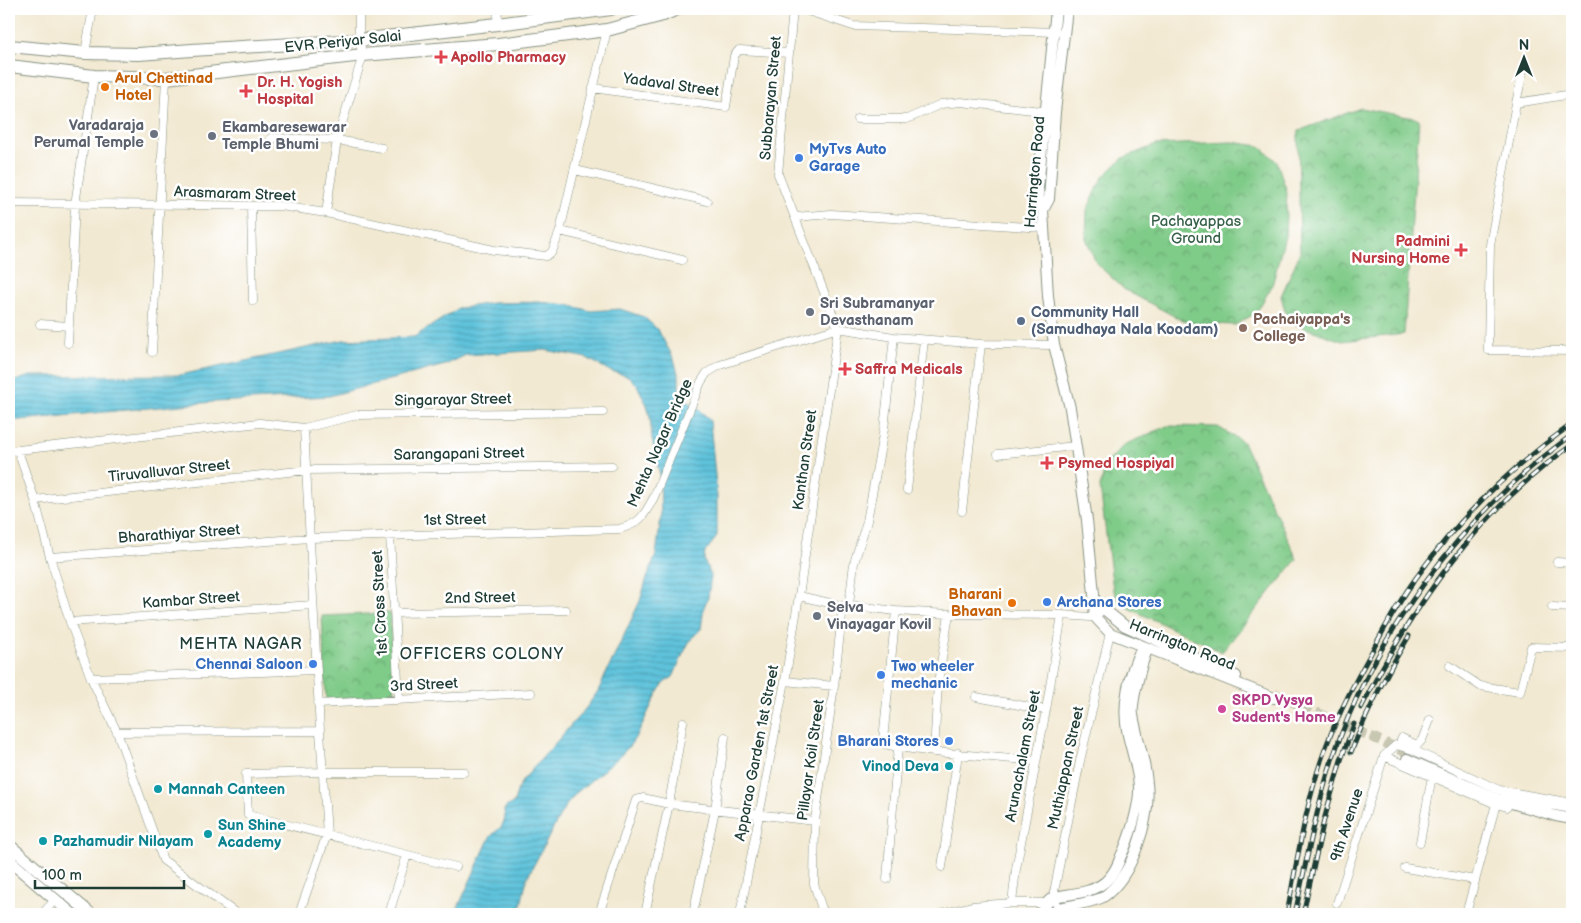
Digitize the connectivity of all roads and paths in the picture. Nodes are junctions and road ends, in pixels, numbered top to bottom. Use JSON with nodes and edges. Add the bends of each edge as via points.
{"nodes":[{"id":1,"x":92,"y":9,"type":"edge"},
{"id":2,"x":359,"y":9,"type":"edge"},
{"id":3,"x":498,"y":9,"type":"edge"},
{"id":4,"x":607,"y":9,"type":"edge"},
{"id":5,"x":678,"y":9,"type":"edge"},
{"id":6,"x":793,"y":9,"type":"edge"},
{"id":7,"x":802,"y":9,"type":"edge"},
{"id":8,"x":1056,"y":9,"type":"edge"},
{"id":9,"x":1067,"y":9,"type":"edge"},
{"id":10,"x":498,"y":24,"type":"junction"},
{"id":11,"x":607,"y":30,"type":"junction"},
{"id":12,"x":1058,"y":32,"type":"junction"},
{"id":13,"x":360,"y":40,"type":"junction"},
{"id":14,"x":9,"y":46,"type":"edge"},
{"id":15,"x":85,"y":53,"type":"junction"},
{"id":16,"x":789,"y":53,"type":"junction"},
{"id":17,"x":362,"y":55,"type":"junction"},
{"id":18,"x":9,"y":66,"type":"edge"},
{"id":19,"x":1524,"y":66,"type":"dead end"},
{"id":20,"x":94,"y":76,"type":"junction"},
{"id":21,"x":166,"y":78,"type":"junction"},
{"id":22,"x":593,"y":88,"type":"junction"},
{"id":23,"x":1572,"y":94,"type":"edge"},
{"id":24,"x":1516,"y":103,"type":"junction"},
{"id":25,"x":1050,"y":112,"type":"junction"},
{"id":26,"x":857,"y":119,"type":"dead end"},
{"id":27,"x":271,"y":138,"type":"dead end"},
{"id":28,"x":337,"y":140,"type":"junction"},
{"id":29,"x":382,"y":148,"type":"dead end"},
{"id":30,"x":575,"y":170,"type":"junction"},
{"id":31,"x":707,"y":201,"type":"dead end"},
{"id":32,"x":9,"y":203,"type":"edge"},
{"id":33,"x":75,"y":205,"type":"junction"},
{"id":34,"x":160,"y":205,"type":"junction"},
{"id":35,"x":250,"y":206,"type":"junction"},
{"id":36,"x":326,"y":213,"type":"junction"},
{"id":37,"x":795,"y":217,"type":"junction"},
{"id":38,"x":1043,"y":228,"type":"junction"},
{"id":39,"x":560,"y":231,"type":"junction"},
{"id":40,"x":682,"y":260,"type":"dead end"},
{"id":41,"x":253,"y":301,"type":"dead end"},
{"id":42,"x":40,"y":324,"type":"dead end"},
{"id":43,"x":70,"y":326,"type":"junction"},
{"id":44,"x":838,"y":328,"type":"junction"},
{"id":45,"x":894,"y":337,"type":"junction"},
{"id":46,"x":924,"y":340,"type":"junction"},
{"id":47,"x":68,"y":343,"type":"dead end"},
{"id":48,"x":980,"y":344,"type":"junction"},
{"id":49,"x":1054,"y":345,"type":"junction"},
{"id":50,"x":1572,"y":351,"type":"edge"},
{"id":51,"x":152,"y":352,"type":"dead end"},
{"id":52,"x":603,"y":412,"type":"dead end"},
{"id":53,"x":304,"y":428,"type":"junction"},
{"id":54,"x":1076,"y":446,"type":"junction"},
{"id":55,"x":9,"y":451,"type":"edge"},
{"id":56,"x":18,"y":451,"type":"junction"},
{"id":57,"x":998,"y":454,"type":"dead end"},
{"id":58,"x":612,"y":466,"type":"dead end"},
{"id":59,"x":307,"y":470,"type":"junction"},
{"id":60,"x":907,"y":490,"type":"dead end"},
{"id":61,"x":35,"y":500,"type":"junction"},
{"id":62,"x":962,"y":511,"type":"dead end"},
{"id":63,"x":600,"y":530,"type":"joint"},
{"id":64,"x":390,"y":535,"type":"junction"},
{"id":65,"x":310,"y":538,"type":"junction"},
{"id":66,"x":50,"y":557,"type":"junction"},
{"id":67,"x":1557,"y":562,"type":"dead end"},
{"id":68,"x":1572,"y":563,"type":"edge"},
{"id":69,"x":800,"y":596,"type":"junction"},
{"id":70,"x":313,"y":605,"type":"junction"},
{"id":71,"x":846,"y":606,"type":"junction"},
{"id":72,"x":1552,"y":607,"type":"dead end"},
{"id":73,"x":1100,"y":608,"type":"junction"},
{"id":74,"x":1572,"y":608,"type":"edge"},
{"id":75,"x":566,"y":610,"type":"dead end"},
{"id":76,"x":896,"y":612,"type":"junction"},
{"id":77,"x":395,"y":614,"type":"junction"},
{"id":78,"x":949,"y":614,"type":"junction"},
{"id":79,"x":1062,"y":615,"type":"junction"},
{"id":80,"x":1094,"y":616,"type":"junction"},
{"id":81,"x":70,"y":622,"type":"junction"},
{"id":82,"x":1110,"y":633,"type":"junction"},
{"id":83,"x":1145,"y":647,"type":"junction"},
{"id":84,"x":1572,"y":648,"type":"edge"},
{"id":85,"x":1450,"y":666,"type":"dead end"},
{"id":86,"x":317,"y":670,"type":"junction"},
{"id":87,"x":91,"y":678,"type":"junction"},
{"id":88,"x":785,"y":681,"type":"junction"},
{"id":89,"x":834,"y":686,"type":"junction"},
{"id":90,"x":531,"y":693,"type":"dead end"},
{"id":91,"x":976,"y":697,"type":"dead end"},
{"id":92,"x":399,"y":700,"type":"junction"},
{"id":93,"x":318,"y":704,"type":"junction"},
{"id":94,"x":1046,"y":710,"type":"junction"},
{"id":95,"x":1430,"y":720,"type":"dead end"},
{"id":96,"x":683,"y":722,"type":"dead end"},
{"id":97,"x":320,"y":731,"type":"junction"},
{"id":98,"x":117,"y":732,"type":"junction"},
{"id":99,"x":725,"y":737,"type":"dead end"},
{"id":100,"x":898,"y":748,"type":"junction"},
{"id":101,"x":934,"y":752,"type":"junction"},
{"id":102,"x":1412,"y":752,"type":"junction"},
{"id":103,"x":958,"y":753,"type":"junction"},
{"id":104,"x":1384,"y":756,"type":"junction"},
{"id":105,"x":1036,"y":761,"type":"junction"},
{"id":106,"x":322,"y":772,"type":"junction"},
{"id":107,"x":464,"y":772,"type":"dead end"},
{"id":108,"x":1432,"y":776,"type":"junction"},
{"id":109,"x":1572,"y":802,"type":"edge"},
{"id":110,"x":669,"y":804,"type":"junction"},
{"id":111,"x":1496,"y":804,"type":"junction"},
{"id":112,"x":1572,"y":808,"type":"edge"},
{"id":113,"x":714,"y":810,"type":"junction"},
{"id":114,"x":759,"y":815,"type":"junction"},
{"id":115,"x":1572,"y":819,"type":"edge"},
{"id":116,"x":815,"y":821,"type":"junction"},
{"id":117,"x":1572,"y":824,"type":"edge"},
{"id":118,"x":327,"y":834,"type":"junction"},
{"id":119,"x":1420,"y":842,"type":"dead end"},
{"id":120,"x":9,"y":845,"type":"edge"},
{"id":121,"x":407,"y":855,"type":"junction"},
{"id":122,"x":9,"y":860,"type":"edge"},
{"id":123,"x":456,"y":867,"type":"dead end"},
{"id":124,"x":942,"y":867,"type":"dead end"},
{"id":125,"x":1406,"y":868,"type":"dead end"},
{"id":126,"x":887,"y":879,"type":"dead end"},
{"id":127,"x":1475,"y":880,"type":"junction"},
{"id":128,"x":52,"y":881,"type":"junction"},
{"id":129,"x":43,"y":889,"type":"junction"},
{"id":130,"x":55,"y":900,"type":"junction"},
{"id":131,"x":1050,"y":900,"type":"junction"},
{"id":132,"x":1012,"y":902,"type":"junction"},
{"id":133,"x":1337,"y":903,"type":"dead end"},
{"id":134,"x":1057,"y":911,"type":"edge"},
{"id":135,"x":42,"y":914,"type":"edge"},
{"id":136,"x":72,"y":914,"type":"edge"},
{"id":137,"x":91,"y":914,"type":"edge"},
{"id":138,"x":237,"y":914,"type":"edge"},
{"id":139,"x":299,"y":914,"type":"edge"},
{"id":140,"x":389,"y":914,"type":"edge"},
{"id":141,"x":599,"y":914,"type":"edge"},
{"id":142,"x":645,"y":914,"type":"edge"},
{"id":143,"x":693,"y":914,"type":"edge"},
{"id":144,"x":740,"y":914,"type":"edge"},
{"id":145,"x":827,"y":914,"type":"edge"},
{"id":146,"x":941,"y":914,"type":"edge"},
{"id":147,"x":1041,"y":914,"type":"edge"},
{"id":148,"x":1466,"y":914,"type":"edge"}],
"edges":[{"from":1,"to":15,"type":"street"},
{"from":2,"to":13,"type":"street"},
{"from":3,"to":10,"type":"street"},
{"from":4,"to":10,"type":"main road","name":"EVR Periyar Salai"},
{"from":5,"to":11,"type":"main road","name":"EVR Periyar Salai"},
{"from":6,"to":16,"type":"street","name":"Subbarayan Street"},
{"from":7,"to":12,"type":"street","via":[[853,26]]},
{"from":8,"to":12,"type":"street"},
{"from":9,"to":12,"type":"street"},
{"from":10,"to":13,"type":"main road","name":"EVR Periyar Salai"},
{"from":11,"to":17,"type":"main road","name":"EVR Periyar Salai","via":[[498,44]]},
{"from":11,"to":22,"type":"street"},
{"from":12,"to":25,"type":"street","name":"Harrington Road"},
{"from":13,"to":15,"type":"main road","name":"EVR Periyar Salai","via":[[138,54]]},
{"from":13,"to":17,"type":"street"},
{"from":14,"to":15,"type":"main road","name":"EVR Periyar Salai"},
{"from":16,"to":22,"type":"street","name":"Yadaval Street","via":[[739,50],[734,56],[726,107]]},
{"from":16,"to":37,"type":"street","name":"Subbarayan Street","via":[[778,174]]},
{"from":17,"to":21,"type":"main road","name":"EVR Periyar Salai"},
{"from":17,"to":28,"type":"street"},
{"from":18,"to":20,"type":"main road","name":"EVR Periyar Salai"},
{"from":19,"to":24,"type":"street"},
{"from":20,"to":21,"type":"main road","name":"EVR Periyar Salai"},
{"from":20,"to":33,"type":"street"},
{"from":21,"to":34,"type":"street"},
{"from":22,"to":30,"type":"street"},
{"from":23,"to":24,"type":"street"},
{"from":24,"to":50,"type":"street","via":[[1490,245],[1488,350]]},
{"from":25,"to":26,"type":"street","via":[[962,102],[942,104],[907,119]]},
{"from":25,"to":38,"type":"street","name":"Harrington Road","via":[[1050,193],[1044,210]]},
{"from":27,"to":28,"type":"street"},
{"from":28,"to":29,"type":"street"},
{"from":28,"to":36,"type":"street"},
{"from":30,"to":31,"type":"street"},
{"from":30,"to":39,"type":"street"},
{"from":32,"to":33,"type":"street","name":"Arasmaram Street"},
{"from":33,"to":34,"type":"street","name":"Arasmaram Street"},
{"from":33,"to":43,"type":"street"},
{"from":34,"to":35,"type":"street","name":"Arasmaram Street"},
{"from":34,"to":51,"type":"street"},
{"from":35,"to":36,"type":"street","name":"Arasmaram Street","via":[[281,206]]},
{"from":35,"to":41,"type":"street"},
{"from":36,"to":39,"type":"street","name":"Arasmaram Street","via":[[494,250],[546,256],[552,252]]},
{"from":37,"to":38,"type":"street","via":[[831,214]]},
{"from":37,"to":44,"type":"street","name":"Subbarayan Street"},
{"from":38,"to":49,"type":"street","name":"Harrington Road"},
{"from":39,"to":40,"type":"street"},
{"from":42,"to":43,"type":"street"},
{"from":43,"to":47,"type":"street"},
{"from":44,"to":45,"type":"street"},
{"from":44,"to":63,"type":"street","name":"Mehta Nagar Bridge","via":[[723,364],[707,373],[647,511],[632,525]]},
{"from":44,"to":69,"type":"street","name":"Kanthan Street"},
{"from":45,"to":46,"type":"street"},
{"from":45,"to":71,"type":"street","name":"Pillayar Koil Street","via":[[884,429],[867,521],[854,563]]},
{"from":46,"to":48,"type":"street"},
{"from":46,"to":60,"type":"street"},
{"from":48,"to":49,"type":"street"},
{"from":48,"to":62,"type":"street"},
{"from":49,"to":54,"type":"street","name":"Harrington Road"},
{"from":52,"to":53,"type":"street","name":"Singarayar Street","via":[[357,415]]},
{"from":53,"to":56,"type":"street","via":[[260,423]]},
{"from":53,"to":59,"type":"street"},
{"from":54,"to":57,"type":"street"},
{"from":54,"to":73,"type":"street","name":"Harrington Road"},
{"from":55,"to":56,"type":"street"},
{"from":56,"to":61,"type":"street"},
{"from":58,"to":59,"type":"street","name":"Sarangapani Street"},
{"from":59,"to":61,"type":"street","name":"Tiruvalluvar Street"},
{"from":59,"to":65,"type":"street"},
{"from":61,"to":66,"type":"street"},
{"from":63,"to":64,"type":"street","name":"1st Street"},
{"from":64,"to":65,"type":"street","name":"1st Street"},
{"from":64,"to":77,"type":"street","name":"1st Cross Street"},
{"from":65,"to":66,"type":"street","name":"Bharathiyar Street"},
{"from":65,"to":70,"type":"street"},
{"from":66,"to":81,"type":"street"},
{"from":67,"to":68,"type":"street"},
{"from":69,"to":71,"type":"street"},
{"from":69,"to":88,"type":"street","name":"Apparao Garden 1st Street"},
{"from":70,"to":81,"type":"street","name":"Kambar Street"},
{"from":70,"to":86,"type":"street"},
{"from":71,"to":76,"type":"street"},
{"from":71,"to":89,"type":"street","name":"Pillayar Koil Street"},
{"from":72,"to":74,"type":"street"},
{"from":73,"to":80,"type":"street","name":"Harrington Road"},
{"from":73,"to":83,"type":"street","name":"Harrington Road","via":[[1125,626],[1275,696]]},
{"from":75,"to":77,"type":"street","name":"2nd Street"},
{"from":76,"to":78,"type":"street"},
{"from":76,"to":100,"type":"street","via":[[883,740]]},
{"from":77,"to":92,"type":"street","name":"1st Cross Street"},
{"from":78,"to":79,"type":"street"},
{"from":78,"to":101,"type":"street","via":[[938,683]]},
{"from":79,"to":80,"type":"street"},
{"from":79,"to":94,"type":"street","name":"Arunachalam Street"},
{"from":80,"to":82,"type":"street","name":"Harrington Road"},
{"from":81,"to":87,"type":"street"},
{"from":82,"to":83,"type":"street","name":"Harrington Road"},
{"from":82,"to":131,"type":"street","name":"Muthiappan Street"},
{"from":83,"to":131,"type":"street","via":[[1136,659],[1125,702],[1139,789],[1131,830],[1114,871],[1106,881],[1084,892]]},
{"from":83,"to":134,"type":"street","via":[[1133,714],[1148,786],[1143,829],[1137,848],[1119,881],[1102,897]]},
{"from":84,"to":85,"type":"street","via":[[1531,647],[1520,692],[1480,686]]},
{"from":86,"to":87,"type":"street"},
{"from":86,"to":93,"type":"street"},
{"from":87,"to":98,"type":"street"},
{"from":88,"to":89,"type":"street"},
{"from":88,"to":114,"type":"street","name":"Apparao Garden 1st Street"},
{"from":89,"to":116,"type":"street","name":"Pillayar Koil Street"},
{"from":90,"to":92,"type":"street","name":"3rd Street"},
{"from":91,"to":94,"type":"street"},
{"from":92,"to":93,"type":"street","name":"3rd Street"},
{"from":93,"to":97,"type":"street"},
{"from":94,"to":105,"type":"street","name":"Arunachalam Street"},
{"from":95,"to":102,"type":"street","via":[[1425,734]]},
{"from":96,"to":110,"type":"street"},
{"from":97,"to":98,"type":"street"},
{"from":97,"to":106,"type":"street"},
{"from":98,"to":138,"type":"street","via":[[163,860]]},
{"from":99,"to":113,"type":"street"},
{"from":100,"to":101,"type":"street"},
{"from":100,"to":126,"type":"street"},
{"from":101,"to":103,"type":"street"},
{"from":102,"to":104,"type":"street","via":[[1396,744]]},
{"from":102,"to":109,"type":"street","via":[[1499,790]]},
{"from":102,"to":112,"type":"street","via":[[1499,794]]},
{"from":102,"to":115,"type":"street","via":[[1498,800]]},
{"from":103,"to":105,"type":"street"},
{"from":103,"to":124,"type":"street"},
{"from":104,"to":108,"type":"street"},
{"from":104,"to":133,"type":"street","name":"9th Avenue"},
{"from":105,"to":132,"type":"street","name":"Arunachalam Street"},
{"from":106,"to":107,"type":"street"},
{"from":106,"to":118,"type":"street"},
{"from":106,"to":118,"type":"street","via":[[246,774],[248,815]]},
{"from":108,"to":111,"type":"street"},
{"from":108,"to":119,"type":"street"},
{"from":110,"to":113,"type":"street"},
{"from":110,"to":141,"type":"street","via":[[643,798],[636,800]]},
{"from":110,"to":142,"type":"street"},
{"from":111,"to":117,"type":"street"},
{"from":111,"to":127,"type":"street"},
{"from":113,"to":114,"type":"street"},
{"from":113,"to":143,"type":"street"},
{"from":114,"to":116,"type":"street"},
{"from":114,"to":144,"type":"street","name":"Apparao Garden 1st Street"},
{"from":116,"to":145,"type":"street","name":"Pillayar Koil Street","via":[[814,884],[822,909]]},
{"from":118,"to":121,"type":"street"},
{"from":118,"to":139,"type":"street"},
{"from":120,"to":128,"type":"main road"},
{"from":121,"to":123,"type":"street"},
{"from":121,"to":140,"type":"street"},
{"from":122,"to":129,"type":"main road"},
{"from":125,"to":127,"type":"street"},
{"from":127,"to":148,"type":"street"},
{"from":128,"to":129,"type":"main road"},
{"from":128,"to":137,"type":"main road"},
{"from":129,"to":130,"type":"main road"},
{"from":130,"to":135,"type":"street"},
{"from":130,"to":136,"type":"main road"},
{"from":131,"to":132,"type":"street"},
{"from":131,"to":134,"type":"street"},
{"from":131,"to":147,"type":"street"},
{"from":132,"to":146,"type":"street","via":[[972,906]]}]}
